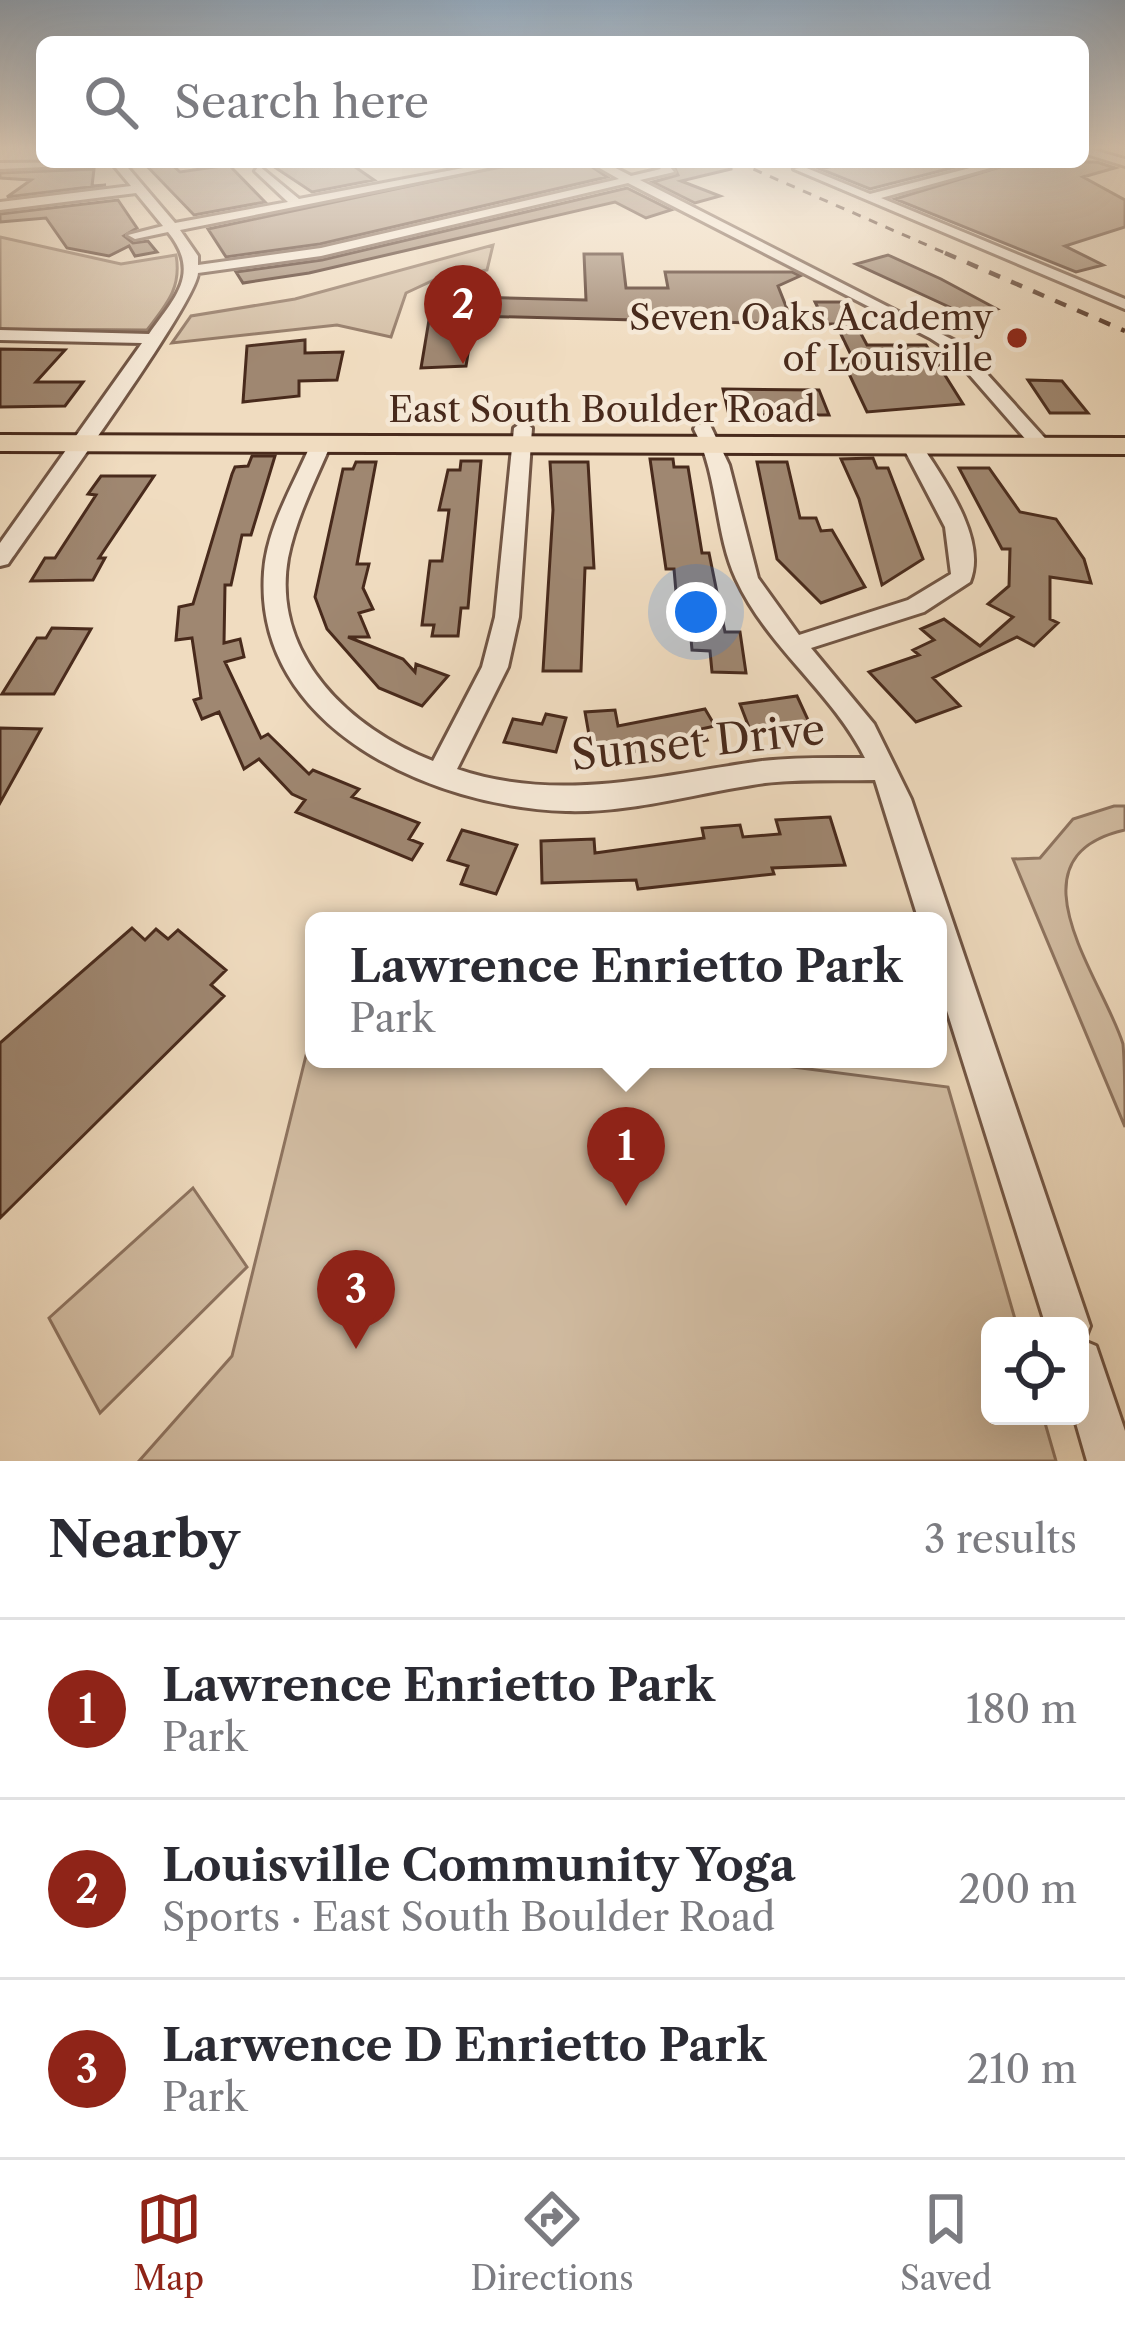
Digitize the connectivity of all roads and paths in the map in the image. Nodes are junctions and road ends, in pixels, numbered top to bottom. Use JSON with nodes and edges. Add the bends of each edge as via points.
{"nodes":[{"id":1,"x":161,"y":214,"type":"edge"},
{"id":2,"x":236,"y":214,"type":"edge"},
{"id":3,"x":484,"y":214,"type":"edge"},
{"id":4,"x":698,"y":214,"type":"edge"},
{"id":5,"x":909,"y":214,"type":"edge"},
{"id":6,"x":172,"y":227,"type":"junction"},
{"id":7,"x":135,"y":235,"type":"dead end"},
{"id":8,"x":192,"y":270,"type":"junction"},
{"id":9,"x":1125,"y":281,"type":"edge"},
{"id":10,"x":1093,"y":289,"type":"junction"},
{"id":11,"x":1125,"y":304,"type":"edge"},
{"id":12,"x":0,"y":335,"type":"edge"},
{"id":13,"x":158,"y":339,"type":"junction"},
{"id":14,"x":0,"y":428,"type":"edge"},
{"id":15,"x":1125,"y":430,"type":"edge"},
{"id":16,"x":85,"y":436,"type":"junction"},
{"id":17,"x":522,"y":436,"type":"junction"},
{"id":18,"x":708,"y":437,"type":"junction"},
{"id":19,"x":1035,"y":438,"type":"junction"},
{"id":20,"x":0,"y":443,"type":"edge"},
{"id":21,"x":321,"y":444,"type":"junction"},
{"id":22,"x":913,"y":445,"type":"junction"},
{"id":23,"x":1125,"y":446,"type":"edge"},
{"id":24,"x":0,"y":559,"type":"edge"},
{"id":25,"x":794,"y":645,"type":"junction"},
{"id":26,"x":884,"y":769,"type":"junction"},
{"id":27,"x":440,"y":775,"type":"junction"},
{"id":28,"x":932,"y":912,"type":"edge"},
{"id":29,"x":947,"y":957,"type":"edge"},
{"id":30,"x":1066,"y":1317,"type":"edge"},
{"id":31,"x":1089,"y":1390,"type":"edge"},
{"id":32,"x":1112,"y":1461,"type":"edge"}],
"edges":[{"from":1,"to":6,"type":"street"},
{"from":2,"to":6,"type":"street"},
{"from":3,"to":8,"type":"street","via":[[322,252]]},
{"from":4,"to":19,"type":"street","via":[[953,346]]},
{"from":5,"to":10,"type":"street"},
{"from":6,"to":7,"type":"street"},
{"from":6,"to":8,"type":"street"},
{"from":8,"to":13,"type":"street","via":[[186,296]]},
{"from":9,"to":10,"type":"street"},
{"from":10,"to":11,"type":"street"},
{"from":12,"to":13,"type":"street"},
{"from":13,"to":16,"type":"street"},
{"from":14,"to":16,"type":"main road"},
{"from":15,"to":19,"type":"main road","name":"East South Boulder Road"},
{"from":16,"to":17,"type":"main road","name":"East South Boulder Road"},
{"from":16,"to":20,"type":"main road"},
{"from":16,"to":21,"type":"main road","name":"East South Boulder Road"},
{"from":16,"to":24,"type":"street"},
{"from":17,"to":18,"type":"main road","name":"East South Boulder Road"},
{"from":17,"to":21,"type":"main road","name":"East South Boulder Road"},
{"from":17,"to":27,"type":"street","via":[[499,650]]},
{"from":18,"to":19,"type":"main road","name":"East South Boulder Road"},
{"from":18,"to":22,"type":"main road","name":"East South Boulder Road"},
{"from":18,"to":25,"type":"street","via":[[746,575]]},
{"from":19,"to":22,"type":"main road","name":"East South Boulder Road"},
{"from":19,"to":23,"type":"main road","name":"East South Boulder Road"},
{"from":21,"to":27,"type":"street","name":"Sunset Drive","via":[[274,574],[285,652],[341,721]]},
{"from":22,"to":25,"type":"street","via":[[961,542],[962,577],[916,606]]},
{"from":25,"to":26,"type":"street","via":[[855,718]]},
{"from":26,"to":27,"type":"street","name":"Sunset Drive","via":[[768,772],[662,792],[562,799]]},
{"from":26,"to":28,"type":"street"},
{"from":29,"to":30,"type":"street"},
{"from":31,"to":32,"type":"street"}]}
